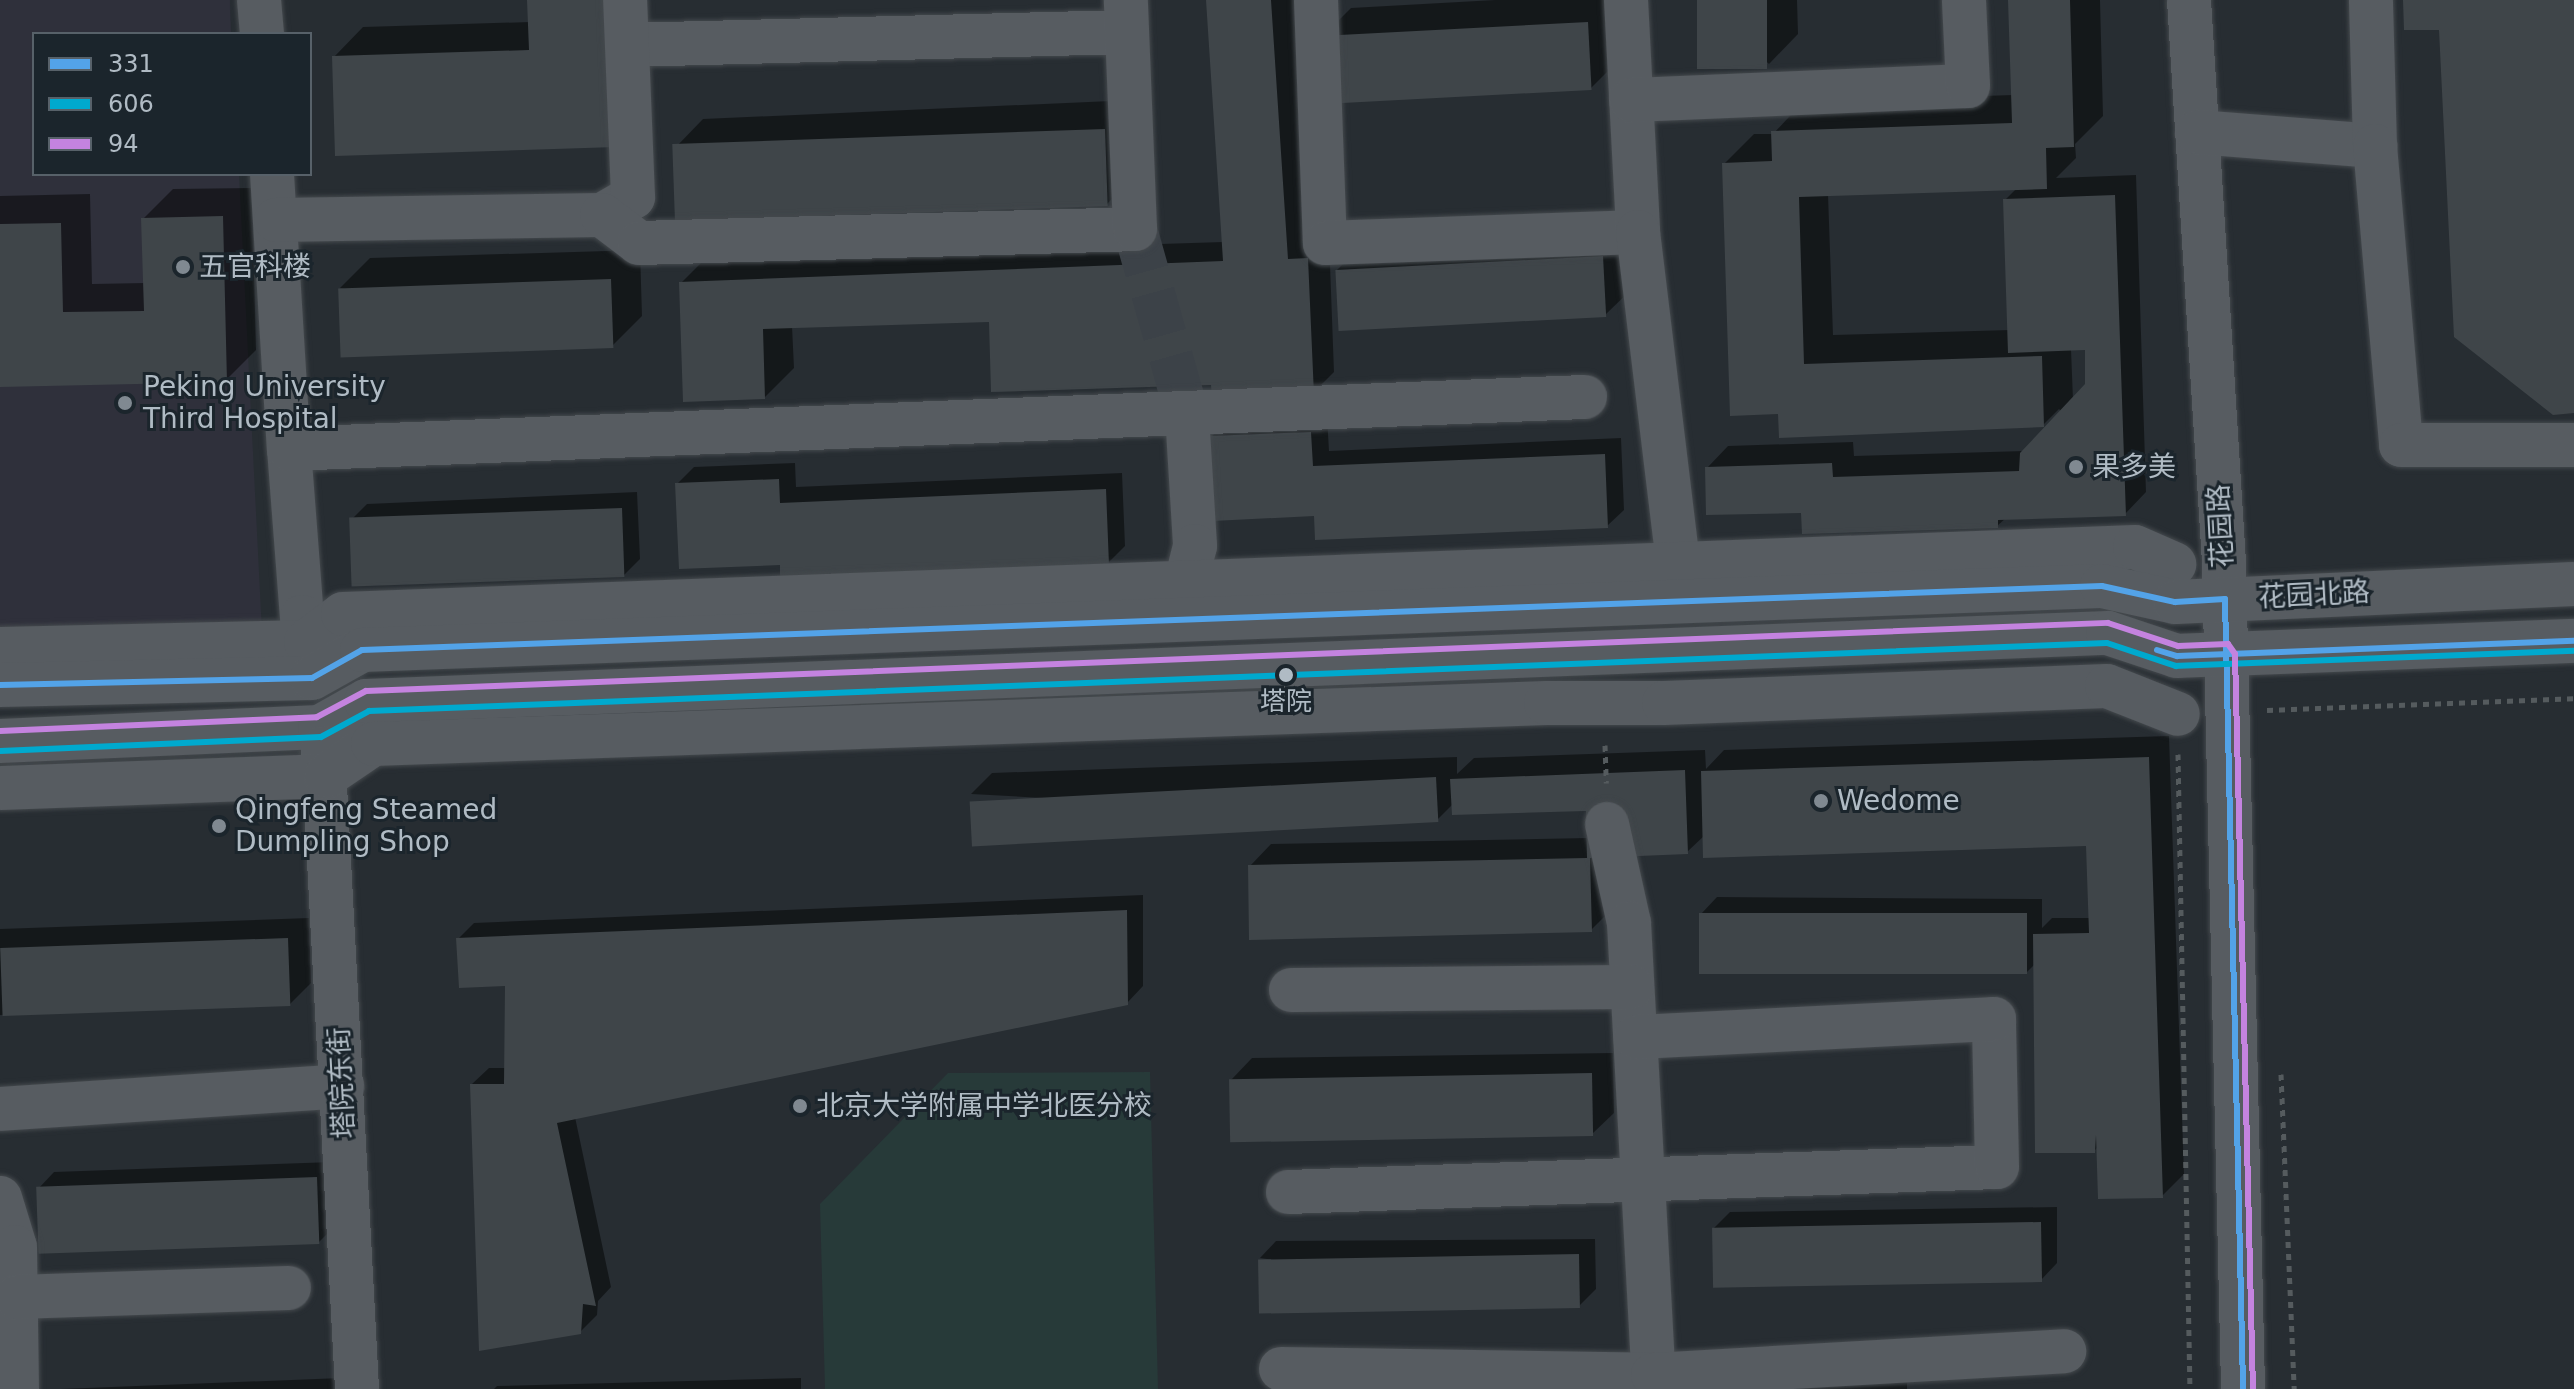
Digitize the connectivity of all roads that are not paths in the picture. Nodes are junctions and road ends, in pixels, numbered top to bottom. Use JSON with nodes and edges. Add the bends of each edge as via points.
{"nodes":[{"id":1,"x":259,"y":0,"type":"edge"},
{"id":2,"x":625,"y":0,"type":"edge"},
{"id":3,"x":1316,"y":0,"type":"edge"},
{"id":4,"x":1626,"y":0,"type":"edge"},
{"id":5,"x":1964,"y":0,"type":"edge"},
{"id":6,"x":2189,"y":0,"type":"edge"},
{"id":7,"x":2371,"y":0,"type":"edge"},
{"id":8,"x":1126,"y":16,"type":"edge"},
{"id":9,"x":262,"y":32,"type":"edge"},
{"id":10,"x":627,"y":45,"type":"junction"},
{"id":11,"x":1631,"y":100,"type":"junction"},
{"id":12,"x":2197,"y":132,"type":"junction"},
{"id":13,"x":2375,"y":146,"type":"junction"},
{"id":14,"x":272,"y":176,"type":"edge"},
{"id":15,"x":602,"y":215,"type":"junction"},
{"id":16,"x":276,"y":220,"type":"junction"},
{"id":17,"x":1638,"y":232,"type":"junction"},
{"id":18,"x":1585,"y":397,"type":"dead end"},
{"id":19,"x":1187,"y":414,"type":"junction"},
{"id":20,"x":2574,"y":445,"type":"edge"},
{"id":21,"x":289,"y":449,"type":"junction"},
{"id":22,"x":2174,"y":564,"type":"dead end"},
{"id":23,"x":1673,"y":583,"type":"junction"},
{"id":24,"x":2574,"y":584,"type":"edge"},
{"id":25,"x":2225,"y":599,"type":"junction"},
{"id":26,"x":1188,"y":601,"type":"junction"},
{"id":27,"x":2574,"y":641,"type":"edge"},
{"id":28,"x":0,"y":649,"type":"edge"},
{"id":29,"x":2225,"y":654,"type":"junction"},
{"id":30,"x":309,"y":660,"type":"junction"},
{"id":31,"x":0,"y":685,"type":"edge"},
{"id":32,"x":2178,"y":714,"type":"road end"},
{"id":33,"x":320,"y":727,"type":"junction"},
{"id":34,"x":0,"y":741,"type":"edge"},
{"id":35,"x":326,"y":776,"type":"junction"},
{"id":36,"x":0,"y":788,"type":"edge"},
{"id":37,"x":1607,"y":824,"type":"dead end"},
{"id":38,"x":1632,"y":987,"type":"junction"},
{"id":39,"x":1291,"y":990,"type":"dead end"},
{"id":40,"x":1635,"y":1037,"type":"junction"},
{"id":41,"x":342,"y":1086,"type":"junction"},
{"id":42,"x":0,"y":1109,"type":"edge"},
{"id":43,"x":1643,"y":1181,"type":"junction"},
{"id":44,"x":1288,"y":1192,"type":"dead end"},
{"id":45,"x":0,"y":1198,"type":"edge"},
{"id":46,"x":289,"y":1288,"type":"dead end"},
{"id":47,"x":16,"y":1297,"type":"junction"},
{"id":48,"x":2064,"y":1351,"type":"dead end"},
{"id":49,"x":1281,"y":1369,"type":"dead end"},
{"id":50,"x":1654,"y":1382,"type":"edge"},
{"id":51,"x":17,"y":1389,"type":"edge"},
{"id":52,"x":357,"y":1389,"type":"edge"},
{"id":53,"x":2243,"y":1389,"type":"edge"}],
"edges":[{"from":1,"to":9,"type":"street"},
{"from":2,"to":10,"type":"street"},
{"from":3,"to":17,"type":"street","via":[[1325,243]]},
{"from":4,"to":11,"type":"street"},
{"from":5,"to":11,"type":"street","via":[[1968,86]]},
{"from":6,"to":12,"type":"street","name":"花园路"},
{"from":7,"to":13,"type":"street"},
{"from":8,"to":10,"type":"street"},
{"from":8,"to":15,"type":"street","via":[[1135,229],[639,243]]},
{"from":10,"to":15,"type":"street","via":[[633,197]]},
{"from":11,"to":17,"type":"street"},
{"from":12,"to":13,"type":"street"},
{"from":12,"to":25,"type":"street","name":"花园路"},
{"from":13,"to":20,"type":"street","via":[[2401,445]]},
{"from":14,"to":16,"type":"street","name":"塔院东街"},
{"from":15,"to":16,"type":"street"},
{"from":16,"to":21,"type":"street","name":"塔院东街"},
{"from":17,"to":23,"type":"street"},
{"from":18,"to":19,"type":"street"},
{"from":19,"to":21,"type":"street"},
{"from":19,"to":26,"type":"street","via":[[1195,546]]},
{"from":21,"to":30,"type":"street","name":"塔院东街"},
{"from":22,"to":23,"type":"street","via":[[2135,547]]},
{"from":23,"to":25,"type":"street","name":"花园北路","via":[[2102,586],[2175,602]]},
{"from":23,"to":26,"type":"street"},
{"from":24,"to":25,"type":"street","name":"花园北路"},
{"from":25,"to":29,"type":"street","name":"花园路"},
{"from":26,"to":30,"type":"street","via":[[343,614]]},
{"from":27,"to":29,"type":"street","name":"花园北路"},
{"from":28,"to":30,"type":"street"},
{"from":29,"to":33,"type":"street","name":"花园北路","via":[[2177,656],[2108,633],[366,701]]},
{"from":29,"to":53,"type":"street","name":"花园路"},
{"from":30,"to":31,"type":"street"},
{"from":30,"to":33,"type":"street","name":"塔院东街"},
{"from":32,"to":35,"type":"street","via":[[2107,686],[1499,704],[373,744]]},
{"from":33,"to":34,"type":"street","name":"花园北路"},
{"from":33,"to":35,"type":"street","name":"塔院东街"},
{"from":35,"to":36,"type":"street"},
{"from":35,"to":41,"type":"street","name":"塔院东街"},
{"from":37,"to":38,"type":"street","via":[[1629,923]]},
{"from":38,"to":39,"type":"street"},
{"from":38,"to":40,"type":"street"},
{"from":40,"to":43,"type":"street"},
{"from":40,"to":43,"type":"street","via":[[1994,1019],[1997,1167]]},
{"from":41,"to":42,"type":"street"},
{"from":41,"to":52,"type":"street","name":"塔院东街"},
{"from":43,"to":44,"type":"street"},
{"from":43,"to":50,"type":"street"},
{"from":45,"to":47,"type":"street","via":[[15,1247]]},
{"from":46,"to":47,"type":"street"},
{"from":47,"to":51,"type":"street"},
{"from":48,"to":50,"type":"street"},
{"from":49,"to":50,"type":"street"}]}
